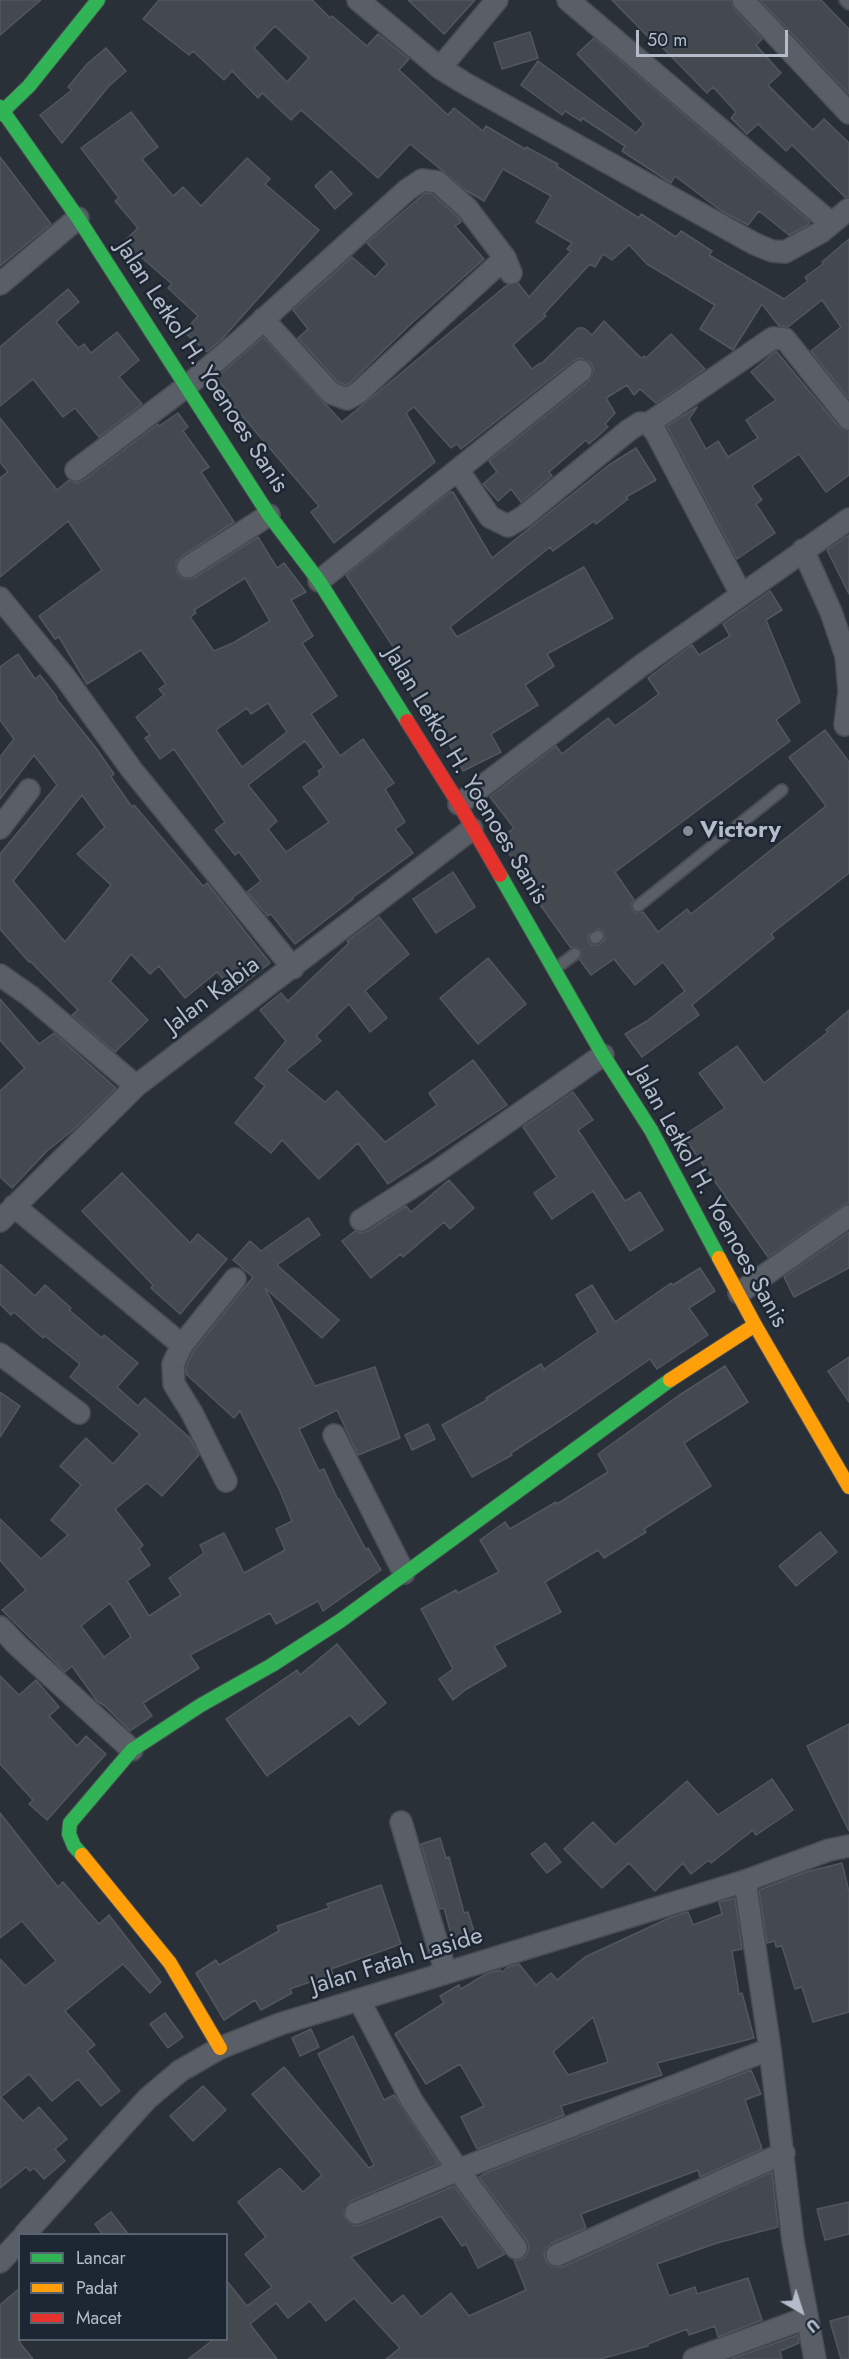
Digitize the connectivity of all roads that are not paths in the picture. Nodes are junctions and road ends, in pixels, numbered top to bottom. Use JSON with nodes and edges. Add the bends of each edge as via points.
{"nodes":[{"id":1,"x":98,"y":0,"type":"edge"},
{"id":2,"x":358,"y":0,"type":"edge"},
{"id":3,"x":497,"y":0,"type":"edge"},
{"id":4,"x":568,"y":0,"type":"edge"},
{"id":5,"x":743,"y":0,"type":"edge"},
{"id":6,"x":845,"y":0,"type":"edge"},
{"id":7,"x":849,"y":4,"type":"edge"},
{"id":8,"x":440,"y":68,"type":"junction"},
{"id":9,"x":1,"y":111,"type":"edge"},
{"id":10,"x":849,"y":113,"type":"edge"},
{"id":11,"x":849,"y":208,"type":"edge"},
{"id":12,"x":78,"y":218,"type":"junction"},
{"id":13,"x":831,"y":223,"type":"junction"},
{"id":14,"x":0,"y":284,"type":"edge"},
{"id":15,"x":263,"y":319,"type":"junction"},
{"id":16,"x":581,"y":371,"type":"dead end"},
{"id":17,"x":187,"y":386,"type":"junction"},
{"id":18,"x":849,"y":418,"type":"edge"},
{"id":19,"x":648,"y":424,"type":"junction"},
{"id":20,"x":76,"y":470,"type":"dead end"},
{"id":21,"x":458,"y":470,"type":"junction"},
{"id":22,"x":269,"y":514,"type":"junction"},
{"id":23,"x":849,"y":519,"type":"edge"},
{"id":24,"x":803,"y":550,"type":"junction"},
{"id":25,"x":188,"y":567,"type":"dead end"},
{"id":26,"x":319,"y":581,"type":"junction"},
{"id":27,"x":741,"y":594,"type":"junction"},
{"id":28,"x":0,"y":598,"type":"edge"},
{"id":29,"x":849,"y":691,"type":"edge"},
{"id":30,"x":845,"y":725,"type":"dead end"},
{"id":31,"x":28,"y":790,"type":"dead end"},
{"id":32,"x":782,"y":790,"type":"dead end"},
{"id":33,"x":459,"y":804,"type":"junction"},
{"id":34,"x":0,"y":828,"type":"edge"},
{"id":35,"x":472,"y":829,"type":"junction"},
{"id":36,"x":638,"y":906,"type":"dead end"},
{"id":37,"x":575,"y":954,"type":"dead end"},
{"id":38,"x":293,"y":968,"type":"junction"},
{"id":39,"x":554,"y":969,"type":"junction"},
{"id":40,"x":0,"y":975,"type":"edge"},
{"id":41,"x":603,"y":1055,"type":"junction"},
{"id":42,"x":136,"y":1086,"type":"junction"},
{"id":43,"x":7,"y":1214,"type":"edge"},
{"id":44,"x":849,"y":1216,"type":"edge"},
{"id":45,"x":361,"y":1220,"type":"dead end"},
{"id":46,"x":236,"y":1279,"type":"dead end"},
{"id":47,"x":739,"y":1293,"type":"junction"},
{"id":48,"x":755,"y":1325,"type":"junction"},
{"id":49,"x":182,"y":1345,"type":"junction"},
{"id":50,"x":0,"y":1354,"type":"edge"},
{"id":51,"x":79,"y":1413,"type":"dead end"},
{"id":52,"x":334,"y":1435,"type":"dead end"},
{"id":53,"x":226,"y":1481,"type":"dead end"},
{"id":54,"x":849,"y":1487,"type":"edge"},
{"id":55,"x":404,"y":1573,"type":"junction"},
{"id":56,"x":0,"y":1627,"type":"edge"},
{"id":57,"x":132,"y":1750,"type":"junction"},
{"id":58,"x":401,"y":1822,"type":"dead end"},
{"id":59,"x":849,"y":1846,"type":"edge"},
{"id":60,"x":745,"y":1881,"type":"junction"},
{"id":61,"x":446,"y":1973,"type":"junction"},
{"id":62,"x":359,"y":2000,"type":"junction"},
{"id":63,"x":220,"y":2048,"type":"junction"},
{"id":64,"x":770,"y":2049,"type":"junction"},
{"id":65,"x":784,"y":2153,"type":"junction"},
{"id":66,"x":458,"y":2170,"type":"junction"},
{"id":67,"x":356,"y":2213,"type":"dead end"},
{"id":68,"x":27,"y":2233,"type":"edge"},
{"id":69,"x":18,"y":2242,"type":"edge"},
{"id":70,"x":516,"y":2248,"type":"dead end"},
{"id":71,"x":557,"y":2255,"type":"dead end"},
{"id":72,"x":0,"y":2262,"type":"edge"},
{"id":73,"x":807,"y":2318,"type":"junction"},
{"id":74,"x":694,"y":2359,"type":"edge"},
{"id":75,"x":815,"y":2359,"type":"edge"}],
"edges":[{"from":1,"to":9,"type":"street","via":[[29,86]]},
{"from":2,"to":8,"type":"street"},
{"from":3,"to":8,"type":"street"},
{"from":4,"to":13,"type":"street"},
{"from":5,"to":10,"type":"street"},
{"from":6,"to":7,"type":"lane"},
{"from":8,"to":13,"type":"street","via":[[772,251],[785,252]]},
{"from":9,"to":12,"type":"street","name":"Jalan Letkol H. Yoenoes Sanis"},
{"from":11,"to":13,"type":"street"},
{"from":12,"to":14,"type":"street"},
{"from":12,"to":17,"type":"street","name":"Jalan Letkol H. Yoenoes Sanis"},
{"from":15,"to":15,"type":"street","via":[[331,393],[347,399],[508,265],[467,208],[438,182],[422,180]]},
{"from":15,"to":17,"type":"street"},
{"from":16,"to":21,"type":"street"},
{"from":17,"to":20,"type":"street"},
{"from":17,"to":22,"type":"street","name":"Jalan Letkol H. Yoenoes Sanis"},
{"from":18,"to":19,"type":"street","via":[[785,339],[773,338]]},
{"from":19,"to":21,"type":"street","via":[[640,423],[628,430],[508,526],[490,518]]},
{"from":19,"to":27,"type":"street"},
{"from":21,"to":26,"type":"street"},
{"from":22,"to":25,"type":"street"},
{"from":22,"to":26,"type":"street","name":"Jalan Letkol H. Yoenoes Sanis"},
{"from":23,"to":24,"type":"street"},
{"from":24,"to":27,"type":"street"},
{"from":24,"to":29,"type":"street","via":[[846,656]]},
{"from":26,"to":33,"type":"street","name":"Jalan Letkol H. Yoenoes Sanis"},
{"from":27,"to":33,"type":"street"},
{"from":28,"to":38,"type":"street","via":[[64,676],[132,770]]},
{"from":29,"to":30,"type":"street"},
{"from":31,"to":34,"type":"street"},
{"from":32,"to":36,"type":"lane"},
{"from":33,"to":35,"type":"street","name":"Jalan Letkol H. Yoenoes Sanis"},
{"from":35,"to":38,"type":"street","name":"Jalan Kabia"},
{"from":35,"to":39,"type":"street","name":"Jalan Letkol H. Yoenoes Sanis"},
{"from":37,"to":39,"type":"lane"},
{"from":38,"to":42,"type":"street","name":"Jalan Kabia"},
{"from":39,"to":41,"type":"street","name":"Jalan Letkol H. Yoenoes Sanis"},
{"from":40,"to":42,"type":"street"},
{"from":41,"to":45,"type":"street"},
{"from":41,"to":47,"type":"street","name":"Jalan Letkol H. Yoenoes Sanis","via":[[651,1130]]},
{"from":42,"to":43,"type":"street","name":"Jalan Kabia"},
{"from":43,"to":49,"type":"street"},
{"from":44,"to":47,"type":"street"},
{"from":46,"to":49,"type":"street"},
{"from":47,"to":48,"type":"street","name":"Jalan Letkol H. Yoenoes Sanis"},
{"from":48,"to":54,"type":"street","name":"Jalan Letkol H. Yoenoes Sanis"},
{"from":48,"to":55,"type":"street","via":[[669,1381]]},
{"from":49,"to":53,"type":"street","via":[[174,1364],[174,1384]]},
{"from":50,"to":51,"type":"street"},
{"from":52,"to":55,"type":"street"},
{"from":55,"to":57,"type":"street","via":[[272,1665]]},
{"from":56,"to":57,"type":"street"},
{"from":57,"to":63,"type":"street","via":[[84,1804],[70,1823],[69,1834],[94,1873],[170,1963]]},
{"from":58,"to":61,"type":"street"},
{"from":59,"to":60,"type":"street","name":"Jalan Fatah Laside"},
{"from":60,"to":61,"type":"street","name":"Jalan Fatah Laside"},
{"from":60,"to":64,"type":"street"},
{"from":61,"to":62,"type":"street","name":"Jalan Fatah Laside"},
{"from":62,"to":63,"type":"street","name":"Jalan Fatah Laside","via":[[280,2024]]},
{"from":62,"to":66,"type":"street","via":[[412,2101]]},
{"from":63,"to":68,"type":"street","name":"Jalan Fatah Laside","via":[[180,2071],[147,2099]]},
{"from":64,"to":65,"type":"street"},
{"from":64,"to":66,"type":"street"},
{"from":65,"to":71,"type":"street"},
{"from":65,"to":73,"type":"street","via":[[793,2241]]},
{"from":66,"to":67,"type":"street"},
{"from":66,"to":70,"type":"street"},
{"from":69,"to":72,"type":"street"},
{"from":73,"to":74,"type":"street"},
{"from":73,"to":75,"type":"street"}]}
